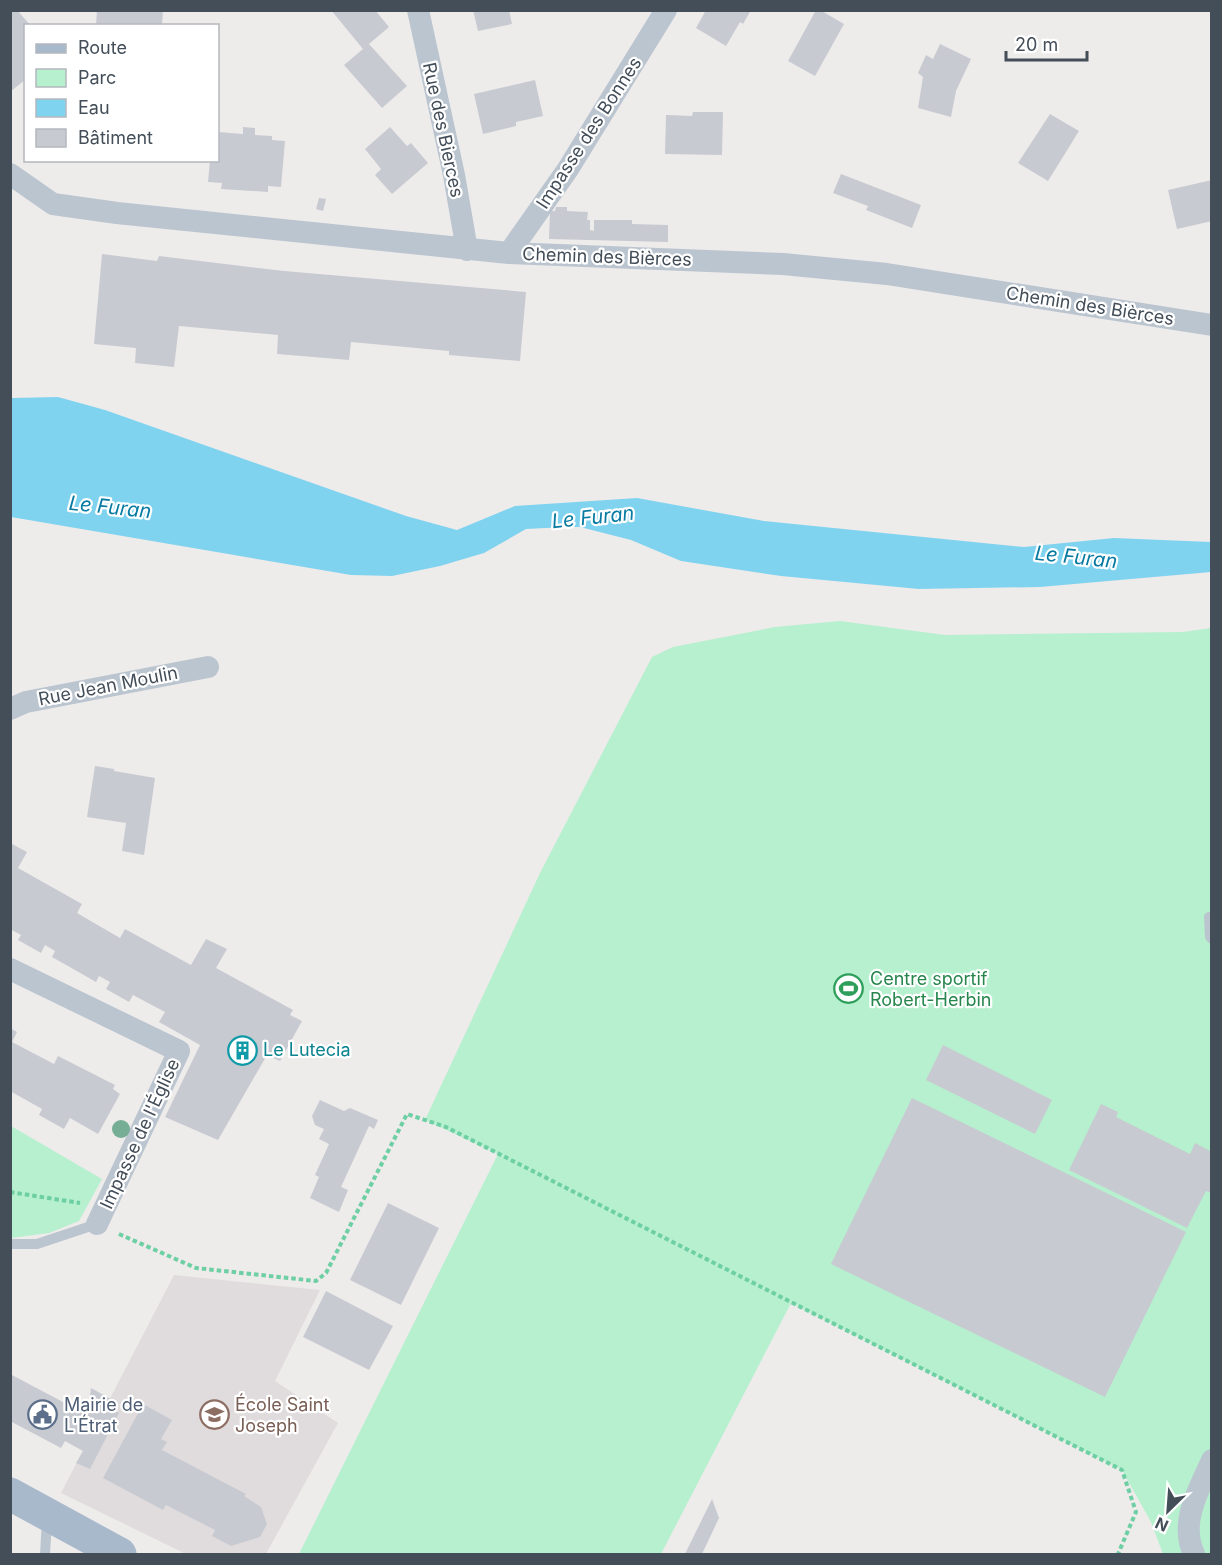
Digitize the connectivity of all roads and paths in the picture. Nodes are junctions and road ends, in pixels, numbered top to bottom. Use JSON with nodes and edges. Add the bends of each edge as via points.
{"nodes":[{"id":1,"x":418,"y":10,"type":"edge"},
{"id":2,"x":666,"y":10,"type":"edge"},
{"id":3,"x":10,"y":174,"type":"edge"},
{"id":4,"x":467,"y":249,"type":"junction"},
{"id":5,"x":509,"y":253,"type":"junction"},
{"id":6,"x":1212,"y":325,"type":"edge"},
{"id":7,"x":208,"y":667,"type":"dead end"},
{"id":8,"x":10,"y":709,"type":"edge"},
{"id":9,"x":1209,"y":917,"type":"dead end"},
{"id":10,"x":1212,"y":939,"type":"edge"},
{"id":11,"x":10,"y":969,"type":"edge"},
{"id":12,"x":10,"y":1192,"type":"edge"},
{"id":13,"x":97,"y":1224,"type":"junction"},
{"id":14,"x":10,"y":1244,"type":"edge"},
{"id":15,"x":1212,"y":1460,"type":"edge"},
{"id":16,"x":10,"y":1494,"type":"edge"},
{"id":17,"x":48,"y":1513,"type":"junction"},
{"id":18,"x":45,"y":1554,"type":"edge"},
{"id":19,"x":120,"y":1554,"type":"edge"},
{"id":20,"x":1118,"y":1554,"type":"edge"},
{"id":21,"x":1194,"y":1554,"type":"edge"}],
"edges":[{"from":1,"to":4,"type":"street","name":"Rue des Bierces"},
{"from":2,"to":5,"type":"street","name":"Impasse des Bonnes","via":[[568,169]]},
{"from":3,"to":4,"type":"street","name":"Chemin des Bièrces","via":[[52,204]]},
{"from":4,"to":5,"type":"street","name":"Chemin des Bièrces"},
{"from":5,"to":6,"type":"street","name":"Chemin des Bièrces","via":[[783,264],[864,272]]},
{"from":7,"to":8,"type":"street","name":"Rue Jean Moulin","via":[[26,702]]},
{"from":9,"to":10,"type":"lane"},
{"from":11,"to":13,"type":"street","name":"Impasse de l'Église","via":[[179,1051]]},
{"from":12,"to":13,"type":"path","via":[[85,1204]]},
{"from":13,"to":14,"type":"lane","via":[[37,1244]]},
{"from":13,"to":20,"type":"path","via":[[196,1268],[316,1281],[326,1273],[407,1114],[446,1127],[1122,1470],[1136,1512]]},
{"from":15,"to":21,"type":"street","via":[[1190,1511],[1190,1545]]},
{"from":16,"to":17,"type":"main road"},
{"from":17,"to":18,"type":"lane"},
{"from":17,"to":19,"type":"main road"}]}
